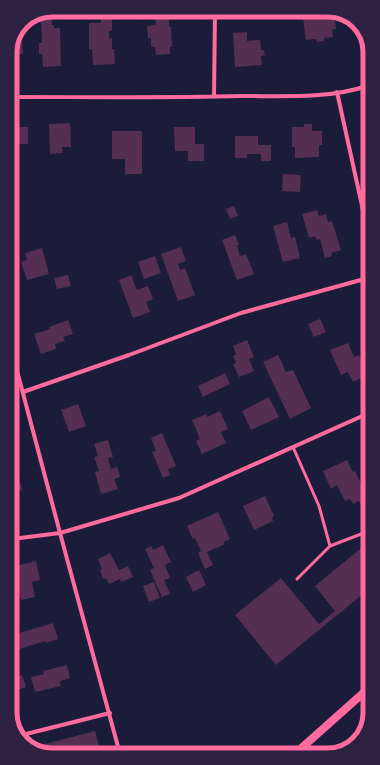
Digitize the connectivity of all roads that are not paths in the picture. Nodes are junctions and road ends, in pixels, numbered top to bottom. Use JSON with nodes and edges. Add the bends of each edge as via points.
{"nodes":[{"id":1,"x":215,"y":17,"type":"edge"},
{"id":2,"x":363,"y":87,"type":"edge"},
{"id":3,"x":337,"y":92,"type":"junction"},
{"id":4,"x":17,"y":97,"type":"edge"},
{"id":5,"x":214,"y":97,"type":"junction"},
{"id":6,"x":363,"y":210,"type":"edge"},
{"id":7,"x":363,"y":279,"type":"edge"},
{"id":8,"x":17,"y":370,"type":"edge"},
{"id":9,"x":23,"y":392,"type":"junction"},
{"id":10,"x":363,"y":416,"type":"edge"},
{"id":11,"x":292,"y":447,"type":"junction"},
{"id":12,"x":60,"y":533,"type":"junction"},
{"id":13,"x":363,"y":533,"type":"edge"},
{"id":14,"x":17,"y":538,"type":"edge"},
{"id":15,"x":330,"y":546,"type":"junction"},
{"id":16,"x":297,"y":579,"type":"dead end"},
{"id":17,"x":363,"y":693,"type":"edge"},
{"id":18,"x":110,"y":713,"type":"junction"},
{"id":19,"x":24,"y":734,"type":"edge"},
{"id":20,"x":119,"y":748,"type":"edge"},
{"id":21,"x":301,"y":748,"type":"edge"}],
"edges":[{"from":1,"to":5,"type":"street"},
{"from":2,"to":3,"type":"street"},
{"from":3,"to":5,"type":"street"},
{"from":3,"to":6,"type":"street"},
{"from":4,"to":5,"type":"street"},
{"from":7,"to":9,"type":"street","via":[[241,313]]},
{"from":8,"to":9,"type":"street"},
{"from":9,"to":12,"type":"street"},
{"from":10,"to":11,"type":"street"},
{"from":11,"to":12,"type":"street","via":[[179,498]]},
{"from":11,"to":15,"type":"lane","via":[[319,506]]},
{"from":12,"to":14,"type":"street"},
{"from":12,"to":18,"type":"street"},
{"from":13,"to":15,"type":"lane"},
{"from":15,"to":16,"type":"lane"},
{"from":17,"to":21,"type":"main road"},
{"from":18,"to":19,"type":"street"},
{"from":18,"to":20,"type":"street"}]}
